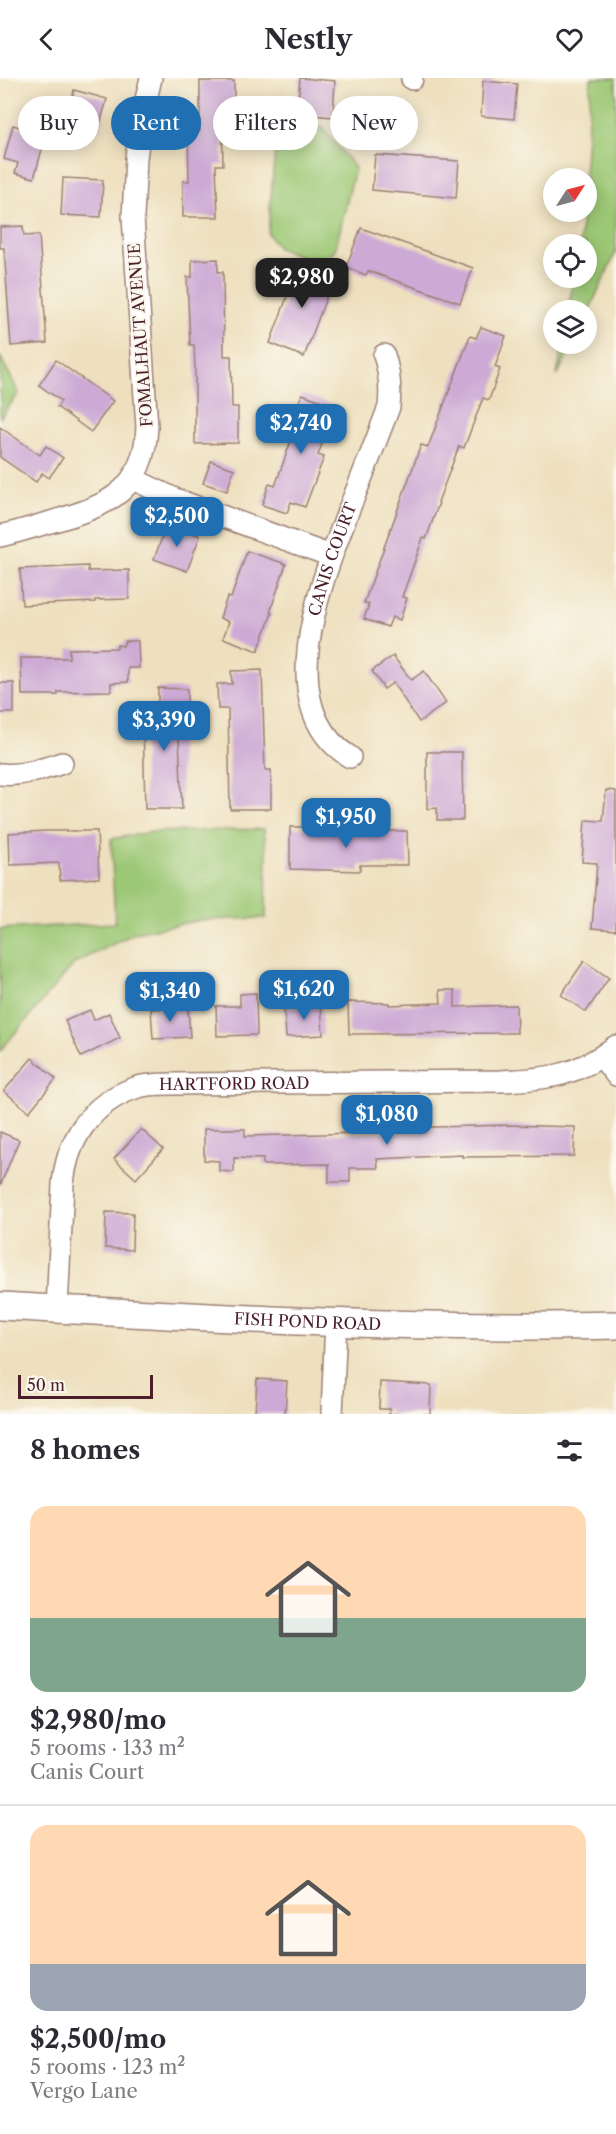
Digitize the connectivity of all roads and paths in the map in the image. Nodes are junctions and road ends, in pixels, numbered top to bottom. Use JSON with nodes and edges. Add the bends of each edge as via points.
{"nodes":[{"id":1,"x":151,"y":78,"type":"edge"},
{"id":2,"x":384,"y":355,"type":"dead end"},
{"id":3,"x":134,"y":479,"type":"junction"},
{"id":4,"x":0,"y":536,"type":"edge"},
{"id":5,"x":331,"y":556,"type":"junction"},
{"id":6,"x":350,"y":757,"type":"dead end"},
{"id":7,"x":62,"y":763,"type":"dead end"},
{"id":8,"x":0,"y":774,"type":"edge"},
{"id":9,"x":609,"y":1052,"type":"edge"},
{"id":10,"x":616,"y":1075,"type":"edge"},
{"id":11,"x":0,"y":1306,"type":"edge"},
{"id":12,"x":57,"y":1309,"type":"junction"},
{"id":13,"x":336,"y":1322,"type":"junction"},
{"id":14,"x":616,"y":1325,"type":"edge"},
{"id":15,"x":332,"y":1414,"type":"edge"}],
"edges":[{"from":1,"to":3,"type":"street","name":"FOMALHAUT AVENUE","via":[[141,121],[134,189],[147,426],[146,446]]},
{"from":2,"to":5,"type":"street","name":"CANIS COURT","via":[[391,388],[389,406]]},
{"from":3,"to":4,"type":"street","name":"FOMALHAUT AVENUE","via":[[111,499],[88,511]]},
{"from":3,"to":5,"type":"street","via":[[176,499]]},
{"from":5,"to":6,"type":"street","name":"CANIS COURT","via":[[309,639],[308,687],[325,733],[336,748]]},
{"from":7,"to":8,"type":"street","via":[[35,772]]},
{"from":9,"to":10,"type":"street"},
{"from":9,"to":12,"type":"street","name":"HARTFORD ROAD","via":[[581,1069],[530,1080],[172,1083],[137,1087],[121,1094],[87,1122],[70,1149],[63,1184]]},
{"from":11,"to":12,"type":"street","name":"FISH POND ROAD"},
{"from":12,"to":13,"type":"street","name":"FISH POND ROAD"},
{"from":13,"to":14,"type":"street","name":"FISH POND ROAD"},
{"from":13,"to":15,"type":"street"}]}
